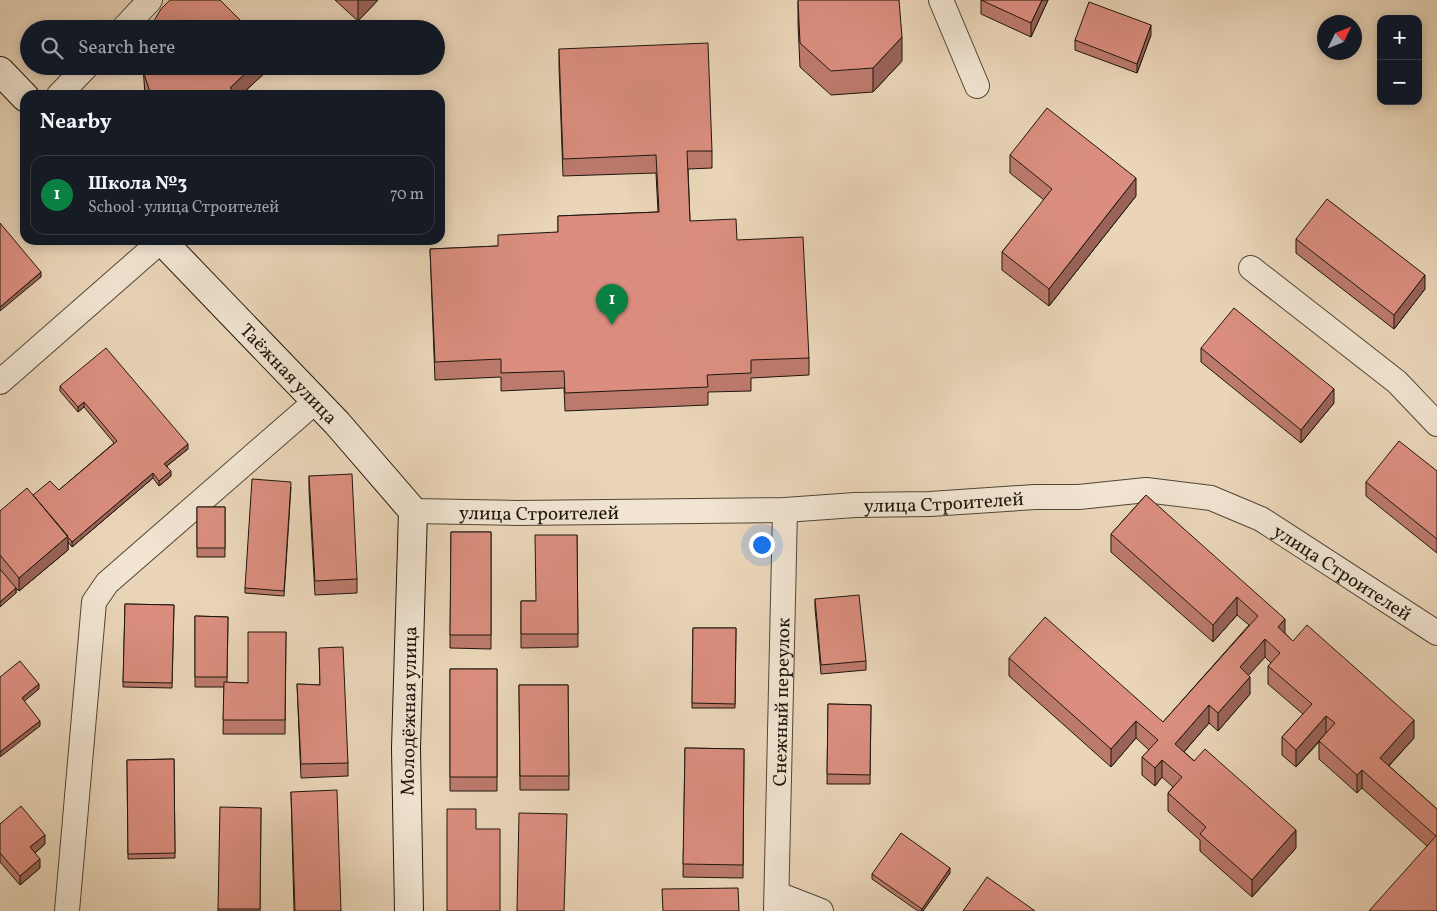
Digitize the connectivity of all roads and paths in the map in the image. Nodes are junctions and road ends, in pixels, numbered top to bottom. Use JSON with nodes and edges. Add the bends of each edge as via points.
{"nodes":[{"id":1,"x":150,"y":0,"type":"edge"},
{"id":2,"x":941,"y":0,"type":"edge"},
{"id":3,"x":131,"y":20,"type":"edge"},
{"id":4,"x":0,"y":71,"type":"edge"},
{"id":5,"x":78,"y":75,"type":"edge"},
{"id":6,"x":977,"y":86,"type":"dead end"},
{"id":7,"x":64,"y":90,"type":"edge"},
{"id":8,"x":20,"y":92,"type":"edge"},
{"id":9,"x":155,"y":245,"type":"edge"},
{"id":10,"x":166,"y":245,"type":"edge"},
{"id":11,"x":1251,"y":268,"type":"dead end"},
{"id":12,"x":0,"y":382,"type":"edge"},
{"id":13,"x":316,"y":401,"type":"junction"},
{"id":14,"x":1437,"y":424,"type":"edge"},
{"id":15,"x":785,"y":510,"type":"junction"},
{"id":16,"x":413,"y":511,"type":"junction"},
{"id":17,"x":1437,"y":633,"type":"edge"},
{"id":18,"x":776,"y":903,"type":"edge"},
{"id":19,"x":67,"y":911,"type":"edge"},
{"id":20,"x":409,"y":911,"type":"edge"},
{"id":21,"x":821,"y":911,"type":"edge"}],
"edges":[{"from":1,"to":3,"type":"street"},
{"from":2,"to":6,"type":"street"},
{"from":4,"to":8,"type":"main road"},
{"from":5,"to":7,"type":"street"},
{"from":9,"to":12,"type":"street"},
{"from":10,"to":13,"type":"main road","name":"Таёжная улица"},
{"from":11,"to":14,"type":"street","via":[[1397,382]]},
{"from":13,"to":16,"type":"main road","name":"Таёжная улица"},
{"from":13,"to":19,"type":"street","via":[[107,583],[94,602]]},
{"from":15,"to":16,"type":"street","name":"улица Строителей"},
{"from":15,"to":17,"type":"street","name":"улица Строителей","via":[[1079,497],[1146,490],[1211,498],[1261,519]]},
{"from":15,"to":18,"type":"street","name":"Снежный переулок"},
{"from":16,"to":20,"type":"main road","name":"Молодёжная улица","via":[[406,748]]},
{"from":18,"to":21,"type":"street","name":"Снежный переулок"}]}
